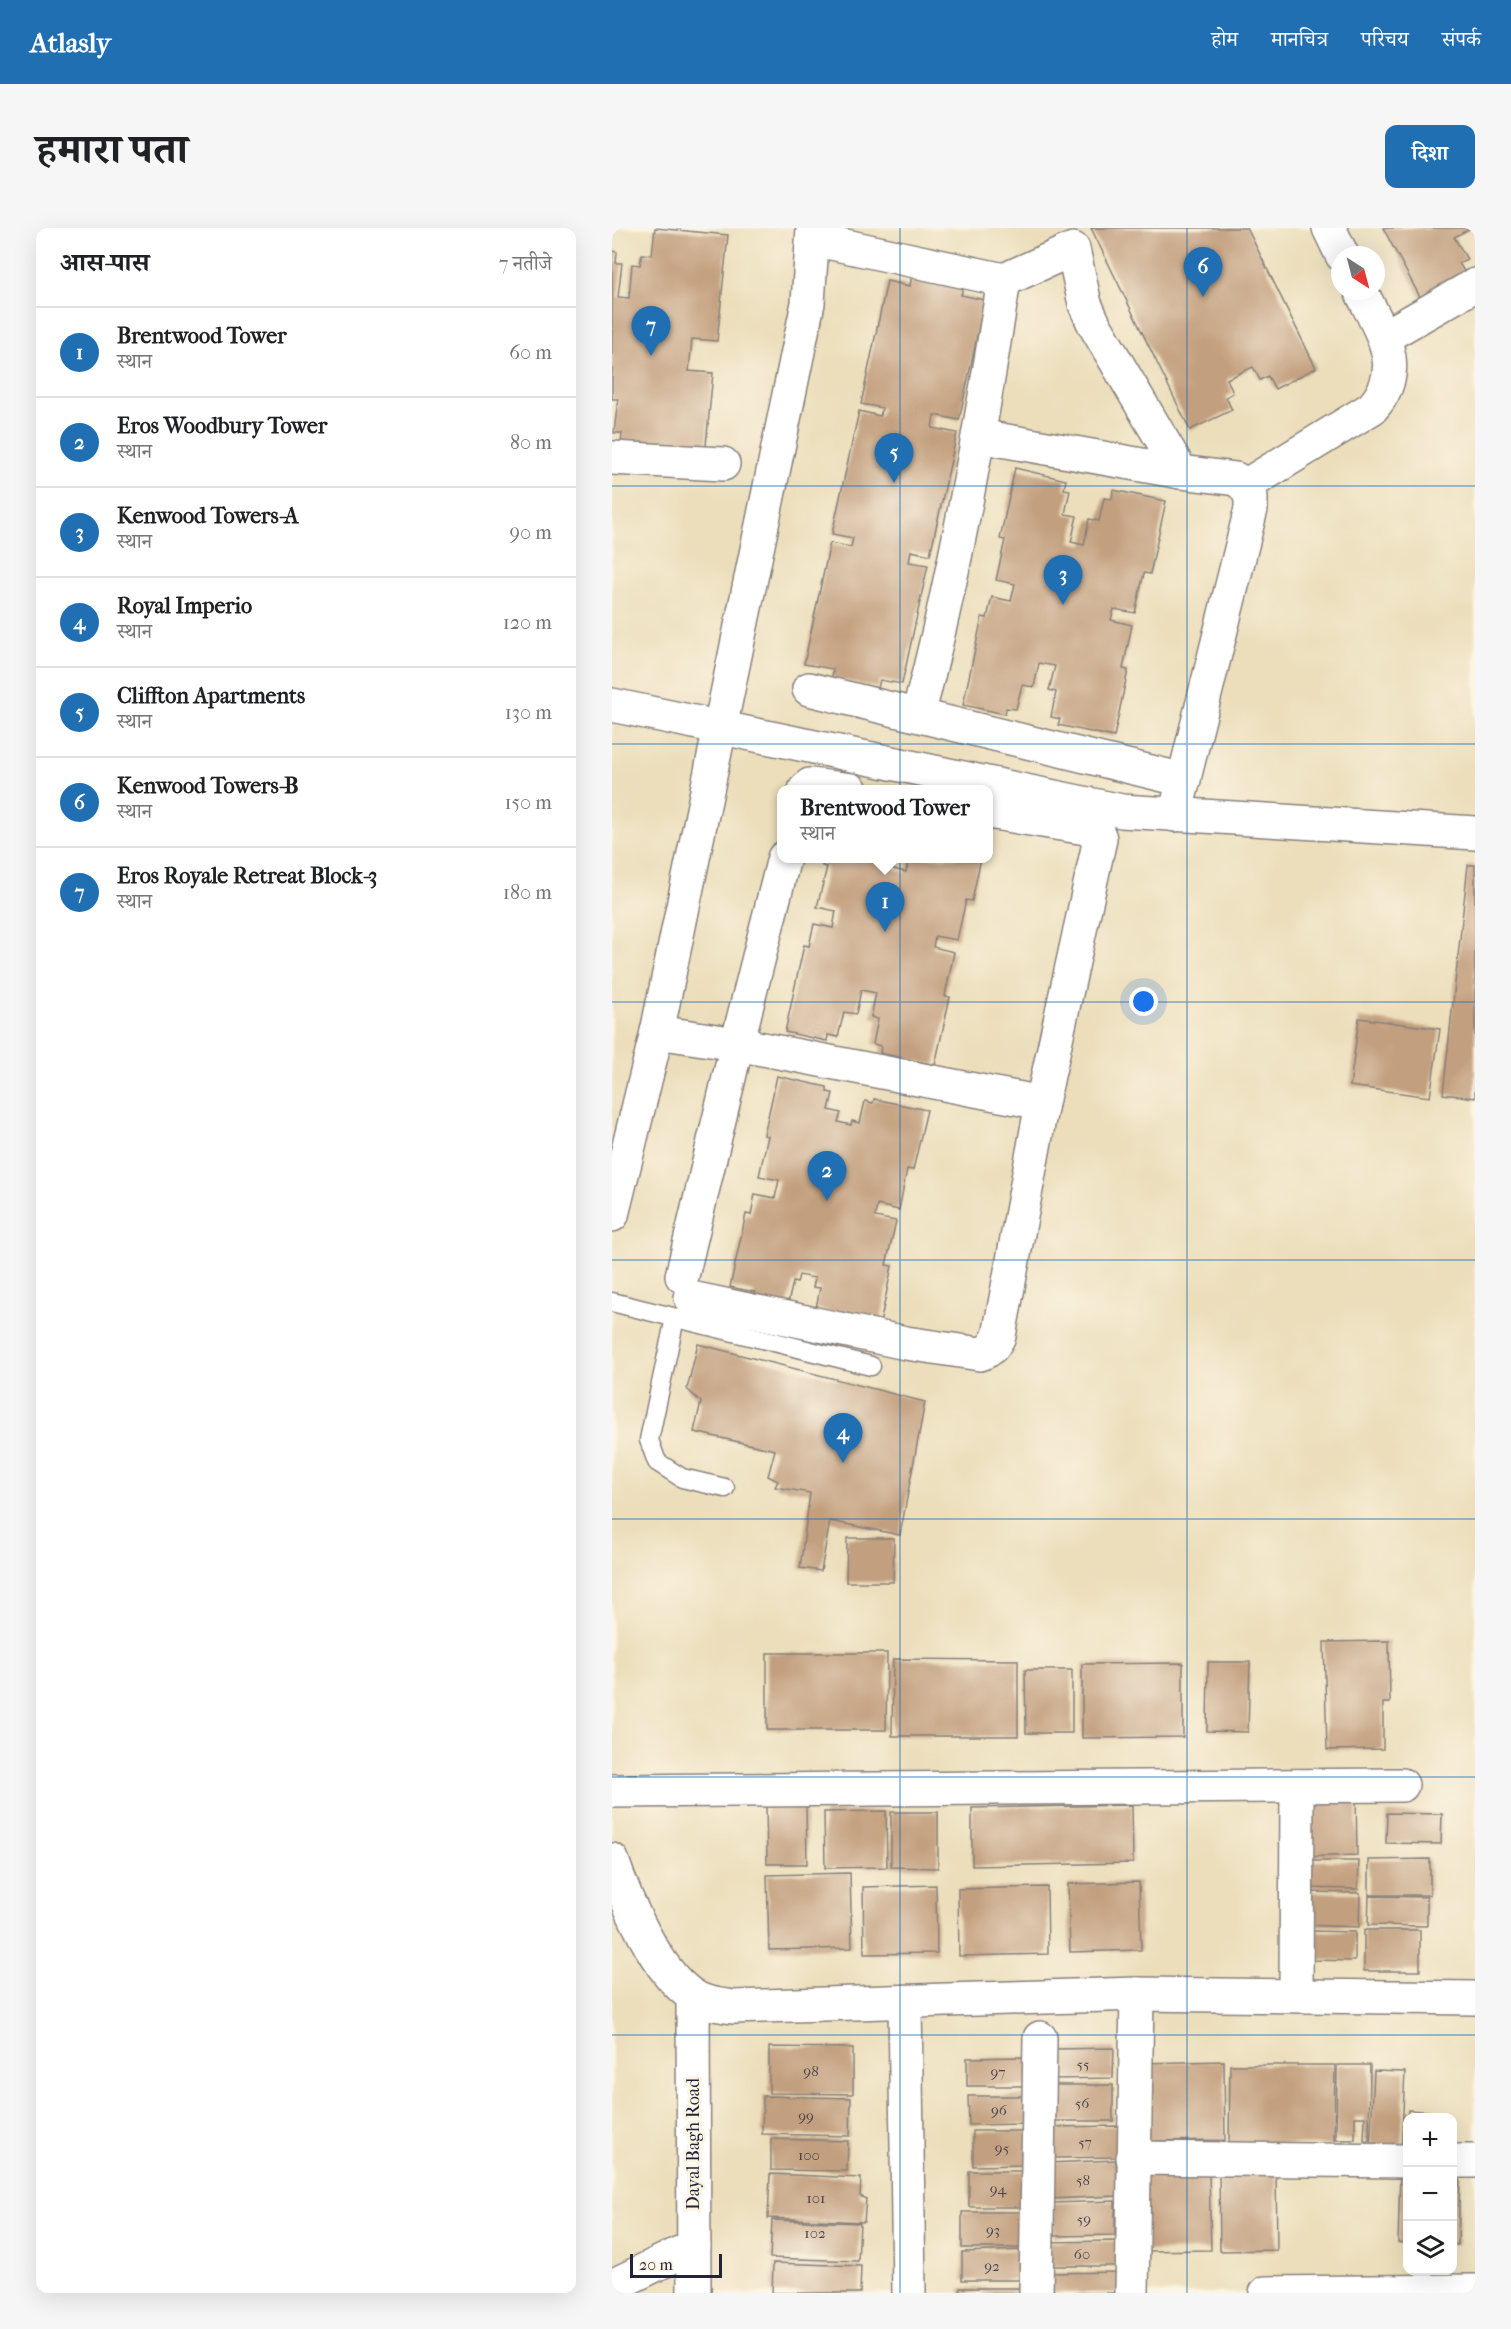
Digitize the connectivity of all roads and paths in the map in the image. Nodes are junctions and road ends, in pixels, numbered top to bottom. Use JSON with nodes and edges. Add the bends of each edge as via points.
{"nodes":[{"id":1,"x":1329,"y":228,"type":"edge"},
{"id":2,"x":813,"y":234,"type":"edge"},
{"id":3,"x":1338,"y":246,"type":"edge"},
{"id":4,"x":1004,"y":280,"type":"junction"},
{"id":5,"x":1475,"y":285,"type":"edge"},
{"id":6,"x":1366,"y":300,"type":"edge"},
{"id":7,"x":1384,"y":337,"type":"junction"},
{"id":8,"x":979,"y":436,"type":"junction"},
{"id":9,"x":612,"y":458,"type":"edge"},
{"id":10,"x":723,"y":464,"type":"dead end"},
{"id":11,"x":1181,"y":472,"type":"junction"},
{"id":12,"x":1245,"y":486,"type":"junction"},
{"id":13,"x":808,"y":689,"type":"dead end"},
{"id":14,"x":612,"y":705,"type":"edge"},
{"id":15,"x":918,"y":715,"type":"junction"},
{"id":16,"x":722,"y":727,"type":"junction"},
{"id":17,"x":1184,"y":780,"type":"junction"},
{"id":18,"x":810,"y":785,"type":"edge"},
{"id":19,"x":827,"y":785,"type":"edge"},
{"id":20,"x":993,"y":813,"type":"edge"},
{"id":21,"x":1175,"y":815,"type":"junction"},
{"id":22,"x":1475,"y":832,"type":"edge"},
{"id":23,"x":783,"y":863,"type":"edge"},
{"id":24,"x":657,"y":1032,"type":"junction"},
{"id":25,"x":736,"y":1044,"type":"junction"},
{"id":26,"x":1042,"y":1103,"type":"junction"},
{"id":27,"x":613,"y":1204,"type":"edge"},
{"id":28,"x":683,"y":1297,"type":"junction"},
{"id":29,"x":612,"y":1302,"type":"edge"},
{"id":30,"x":872,"y":1366,"type":"dead end"},
{"id":31,"x":725,"y":1488,"type":"dead end"},
{"id":32,"x":1402,"y":1785,"type":"dead end"},
{"id":33,"x":1297,"y":1786,"type":"junction"},
{"id":34,"x":612,"y":1791,"type":"edge"},
{"id":35,"x":612,"y":1860,"type":"edge"},
{"id":36,"x":1475,"y":1979,"type":"edge"},
{"id":37,"x":1137,"y":1994,"type":"junction"},
{"id":38,"x":1296,"y":1995,"type":"junction"},
{"id":39,"x":693,"y":1996,"type":"junction"},
{"id":40,"x":1475,"y":1998,"type":"edge"},
{"id":41,"x":905,"y":2002,"type":"junction"},
{"id":42,"x":1040,"y":2038,"type":"dead end"},
{"id":43,"x":1133,"y":2158,"type":"junction"},
{"id":44,"x":1403,"y":2161,"type":"edge"},
{"id":45,"x":1457,"y":2161,"type":"edge"},
{"id":46,"x":1475,"y":2161,"type":"edge"},
{"id":47,"x":694,"y":2246,"type":"junction"},
{"id":48,"x":612,"y":2286,"type":"edge"},
{"id":49,"x":1475,"y":2291,"type":"edge"},
{"id":50,"x":1385,"y":2292,"type":"edge"},
{"id":51,"x":694,"y":2293,"type":"edge"},
{"id":52,"x":909,"y":2293,"type":"edge"},
{"id":53,"x":1036,"y":2293,"type":"edge"},
{"id":54,"x":1132,"y":2293,"type":"edge"},
{"id":55,"x":1266,"y":2293,"type":"edge"}],
"edges":[{"from":1,"to":3,"type":"street"},
{"from":2,"to":4,"type":"street"},
{"from":2,"to":16,"type":"street","via":[[808,303]]},
{"from":4,"to":8,"type":"street"},
{"from":4,"to":11,"type":"street","via":[[1072,249],[1085,304],[1094,324]]},
{"from":5,"to":7,"type":"street"},
{"from":6,"to":7,"type":"street"},
{"from":7,"to":12,"type":"street","via":[[1392,368],[1383,396],[1372,408]]},
{"from":8,"to":11,"type":"street"},
{"from":8,"to":15,"type":"street"},
{"from":9,"to":10,"type":"street"},
{"from":11,"to":12,"type":"street","via":[[1236,479]]},
{"from":12,"to":17,"type":"street","via":[[1251,497],[1251,509]]},
{"from":13,"to":15,"type":"street"},
{"from":14,"to":16,"type":"street"},
{"from":15,"to":17,"type":"street"},
{"from":16,"to":21,"type":"street","via":[[1122,811]]},
{"from":16,"to":24,"type":"street"},
{"from":17,"to":21,"type":"street"},
{"from":18,"to":19,"type":"street"},
{"from":20,"to":26,"type":"street","via":[[1092,829],[1100,839]]},
{"from":21,"to":22,"type":"street"},
{"from":23,"to":25,"type":"street"},
{"from":24,"to":25,"type":"street"},
{"from":24,"to":27,"type":"street"},
{"from":25,"to":26,"type":"street"},
{"from":25,"to":28,"type":"street"},
{"from":26,"to":28,"type":"street","via":[[999,1336],[988,1352],[906,1343]]},
{"from":28,"to":29,"type":"lane"},
{"from":28,"to":30,"type":"lane"},
{"from":28,"to":31,"type":"lane","via":[[649,1440],[657,1462],[682,1478]]},
{"from":32,"to":33,"type":"street"},
{"from":33,"to":34,"type":"street"},
{"from":33,"to":38,"type":"street"},
{"from":35,"to":39,"type":"street","via":[[646,1939],[673,1978]]},
{"from":36,"to":40,"type":"street"},
{"from":37,"to":38,"type":"street"},
{"from":37,"to":41,"type":"street"},
{"from":37,"to":43,"type":"street"},
{"from":38,"to":40,"type":"street"},
{"from":39,"to":41,"type":"street","via":[[733,2007]]},
{"from":39,"to":47,"type":"street","name":"Dayal Bagh Road"},
{"from":41,"to":52,"type":"street"},
{"from":42,"to":53,"type":"street"},
{"from":43,"to":44,"type":"street"},
{"from":43,"to":54,"type":"street"},
{"from":45,"to":46,"type":"street"},
{"from":47,"to":48,"type":"street"},
{"from":47,"to":51,"type":"street","name":"Dayal Bagh Road"},
{"from":49,"to":50,"type":"street"},
{"from":50,"to":55,"type":"street"}]}
